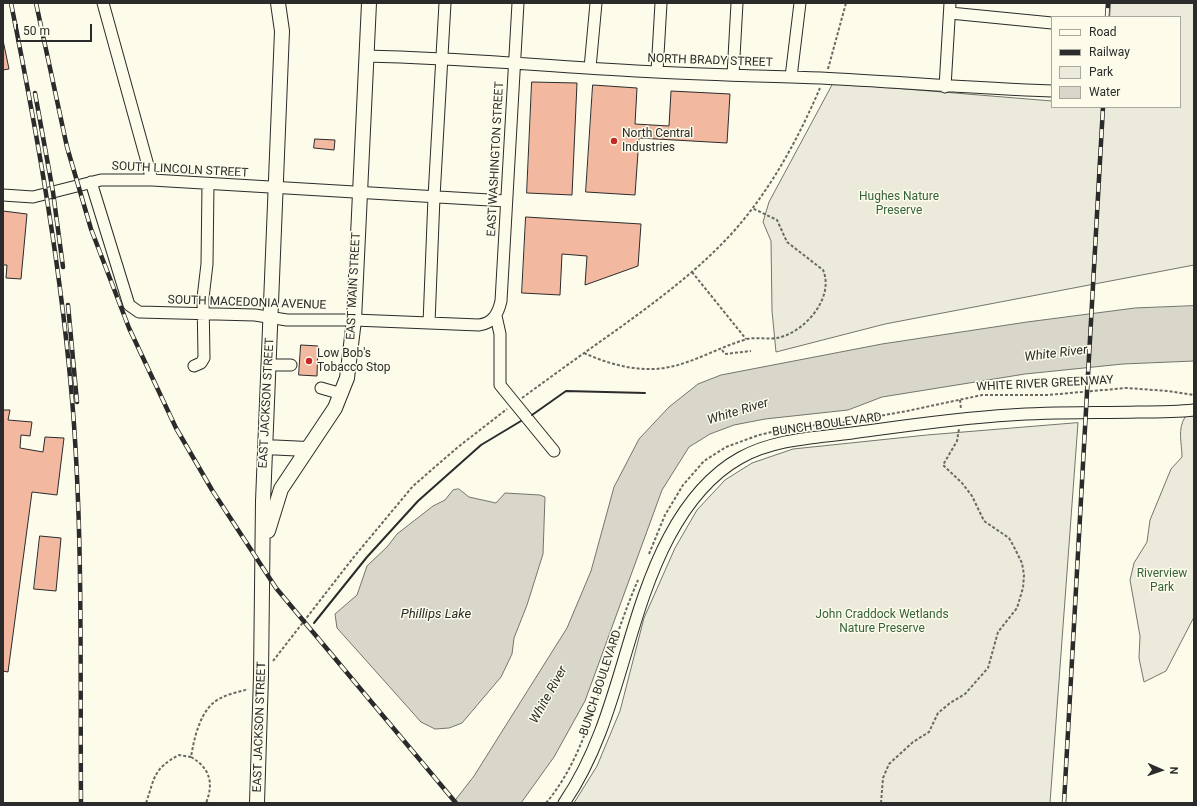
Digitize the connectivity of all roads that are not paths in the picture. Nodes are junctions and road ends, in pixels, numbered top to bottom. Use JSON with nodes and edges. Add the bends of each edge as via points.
{"nodes":[{"id":1,"x":103,"y":3,"type":"edge"},
{"id":2,"x":369,"y":3,"type":"edge"},
{"id":3,"x":445,"y":3,"type":"edge"},
{"id":4,"x":518,"y":3,"type":"edge"},
{"id":5,"x":596,"y":3,"type":"edge"},
{"id":6,"x":661,"y":3,"type":"edge"},
{"id":7,"x":737,"y":3,"type":"edge"},
{"id":8,"x":800,"y":3,"type":"edge"},
{"id":9,"x":279,"y":6,"type":"edge"},
{"id":10,"x":950,"y":8,"type":"edge"},
{"id":11,"x":1051,"y":23,"type":"edge"},
{"id":12,"x":366,"y":56,"type":"junction"},
{"id":13,"x":440,"y":57,"type":"junction"},
{"id":14,"x":514,"y":64,"type":"junction"},
{"id":15,"x":590,"y":68,"type":"junction"},
{"id":16,"x":658,"y":72,"type":"junction"},
{"id":17,"x":733,"y":75,"type":"junction"},
{"id":18,"x":791,"y":77,"type":"junction"},
{"id":19,"x":945,"y":87,"type":"junction"},
{"id":20,"x":1051,"y":91,"type":"edge"},
{"id":21,"x":152,"y":180,"type":"junction"},
{"id":22,"x":90,"y":182,"type":"junction"},
{"id":23,"x":208,"y":184,"type":"junction"},
{"id":24,"x":276,"y":188,"type":"junction"},
{"id":25,"x":359,"y":192,"type":"junction"},
{"id":26,"x":3,"y":195,"type":"edge"},
{"id":27,"x":434,"y":197,"type":"junction"},
{"id":28,"x":506,"y":201,"type":"junction"},
{"id":29,"x":204,"y":314,"type":"junction"},
{"id":30,"x":496,"y":316,"type":"junction"},
{"id":31,"x":271,"y":318,"type":"junction"},
{"id":32,"x":354,"y":320,"type":"junction"},
{"id":33,"x":429,"y":323,"type":"junction"},
{"id":34,"x":269,"y":365,"type":"junction"},
{"id":35,"x":291,"y":365,"type":"dead end"},
{"id":36,"x":194,"y":366,"type":"dead end"},
{"id":37,"x":321,"y":388,"type":"dead end"},
{"id":38,"x":342,"y":394,"type":"junction"},
{"id":39,"x":1194,"y":410,"type":"edge"},
{"id":40,"x":265,"y":447,"type":"junction"},
{"id":41,"x":307,"y":449,"type":"junction"},
{"id":42,"x":554,"y":451,"type":"dead end"},
{"id":43,"x":263,"y":548,"type":"junction"},
{"id":44,"x":257,"y":803,"type":"edge"},
{"id":45,"x":564,"y":803,"type":"edge"}],
"edges":[{"from":1,"to":21,"type":"street"},
{"from":2,"to":12,"type":"main road","name":"EAST MAIN STREET"},
{"from":3,"to":13,"type":"street"},
{"from":4,"to":14,"type":"street","name":"EAST WASHINGTON STREET"},
{"from":5,"to":15,"type":"street"},
{"from":6,"to":16,"type":"street"},
{"from":7,"to":17,"type":"street"},
{"from":8,"to":18,"type":"street"},
{"from":9,"to":24,"type":"main road","name":"EAST JACKSON STREET","via":[[282,31]]},
{"from":10,"to":11,"type":"street"},
{"from":10,"to":19,"type":"street"},
{"from":12,"to":13,"type":"street","name":"NORTH BRADY STREET"},
{"from":12,"to":25,"type":"main road","name":"EAST MAIN STREET"},
{"from":13,"to":14,"type":"street","name":"NORTH BRADY STREET"},
{"from":13,"to":27,"type":"street"},
{"from":14,"to":15,"type":"street","name":"NORTH BRADY STREET"},
{"from":14,"to":28,"type":"street","name":"EAST WASHINGTON STREET"},
{"from":15,"to":16,"type":"street","name":"NORTH BRADY STREET"},
{"from":16,"to":17,"type":"street","name":"NORTH BRADY STREET"},
{"from":17,"to":18,"type":"street","name":"NORTH BRADY STREET"},
{"from":18,"to":19,"type":"street","name":"NORTH BRADY STREET"},
{"from":19,"to":20,"type":"street","name":"NORTH BRADY STREET"},
{"from":21,"to":22,"type":"street","name":"SOUTH LINCOLN STREET"},
{"from":21,"to":23,"type":"street","name":"SOUTH LINCOLN STREET"},
{"from":22,"to":26,"type":"street","name":"SOUTH LINCOLN STREET","via":[[33,196]]},
{"from":22,"to":29,"type":"street","name":"SOUTH MACEDONIA AVENUE","via":[[129,305],[139,312]]},
{"from":23,"to":24,"type":"street","name":"SOUTH LINCOLN STREET"},
{"from":23,"to":29,"type":"street","via":[[208,264],[203,298]]},
{"from":24,"to":25,"type":"street","name":"SOUTH LINCOLN STREET"},
{"from":24,"to":31,"type":"main road","name":"EAST JACKSON STREET"},
{"from":25,"to":27,"type":"street","name":"SOUTH LINCOLN STREET"},
{"from":25,"to":32,"type":"main road","name":"EAST MAIN STREET"},
{"from":27,"to":28,"type":"street","name":"SOUTH LINCOLN STREET"},
{"from":27,"to":33,"type":"street"},
{"from":28,"to":30,"type":"street","name":"EAST WASHINGTON STREET","via":[[501,301]]},
{"from":29,"to":31,"type":"street","name":"SOUTH MACEDONIA AVENUE","via":[[255,315]]},
{"from":29,"to":36,"type":"street","via":[[204,358],[201,363]]},
{"from":30,"to":33,"type":"street","name":"SOUTH MACEDONIA AVENUE","via":[[484,324]]},
{"from":30,"to":42,"type":"street","via":[[500,334],[500,385]]},
{"from":31,"to":32,"type":"street","name":"SOUTH MACEDONIA AVENUE"},
{"from":31,"to":34,"type":"main road","name":"EAST JACKSON STREET"},
{"from":32,"to":33,"type":"street","name":"SOUTH MACEDONIA AVENUE"},
{"from":32,"to":38,"type":"main road","name":"EAST MAIN STREET","via":[[347,378]]},
{"from":34,"to":35,"type":"street"},
{"from":34,"to":40,"type":"main road","name":"EAST JACKSON STREET"},
{"from":37,"to":38,"type":"street"},
{"from":38,"to":41,"type":"main road","name":"EAST MAIN STREET"},
{"from":39,"to":45,"type":"street","name":"BUNCH BOULEVARD","via":[[1010,414],[774,444],[730,464],[705,485],[680,518],[654,568],[642,597],[597,742],[580,778]]},
{"from":40,"to":41,"type":"main road"},
{"from":40,"to":43,"type":"main road","name":"EAST JACKSON STREET"},
{"from":41,"to":43,"type":"main road","name":"EAST MAIN STREET","via":[[281,489]]},
{"from":43,"to":44,"type":"main road","name":"EAST JACKSON STREET"}]}
